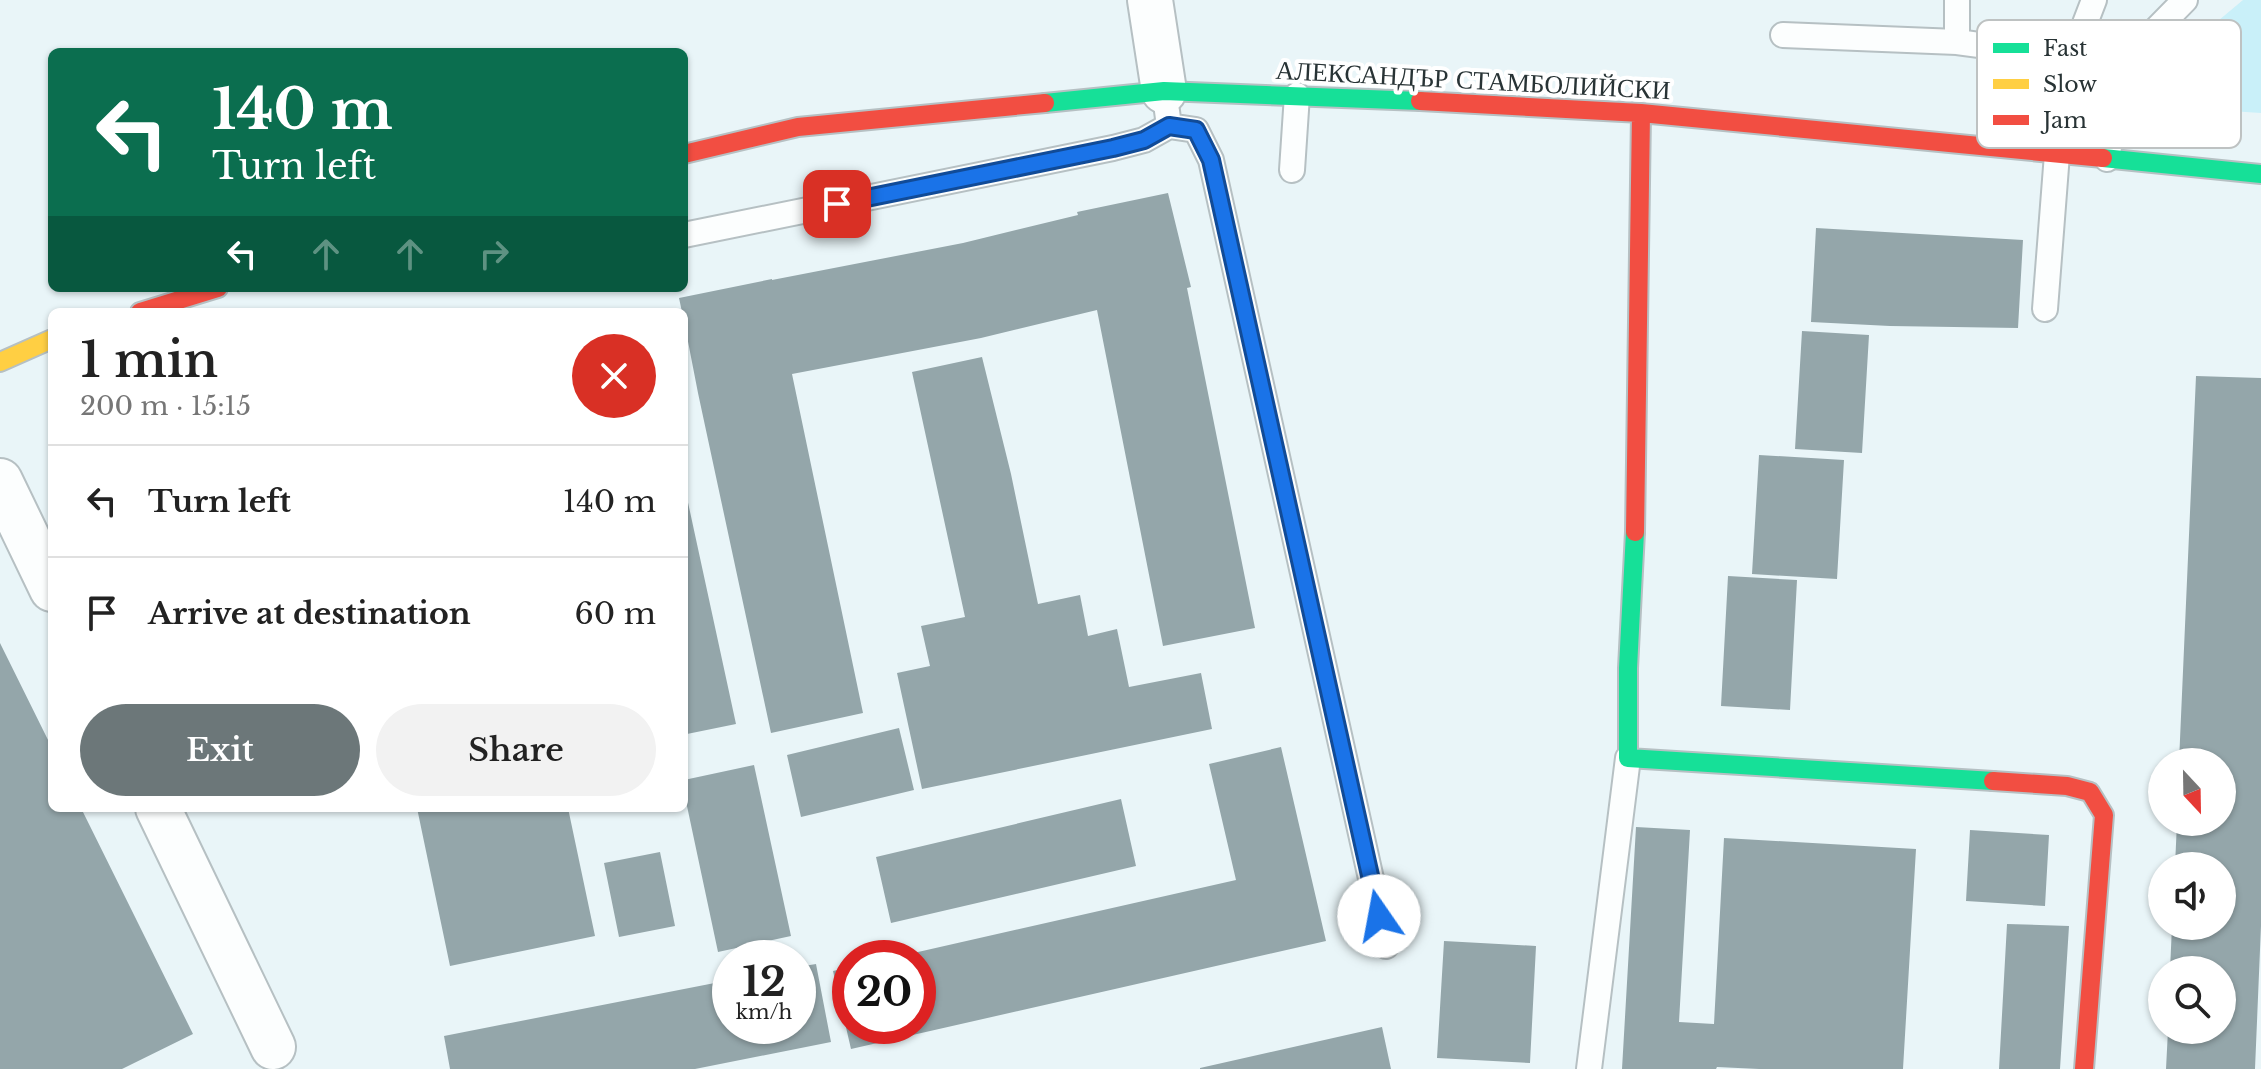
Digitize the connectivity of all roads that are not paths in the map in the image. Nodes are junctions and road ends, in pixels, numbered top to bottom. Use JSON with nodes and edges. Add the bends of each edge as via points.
{"nodes":[{"id":1,"x":1150,"y":0,"type":"edge"},
{"id":2,"x":1957,"y":0,"type":"edge"},
{"id":3,"x":2094,"y":0,"type":"edge"},
{"id":4,"x":2185,"y":0,"type":"edge"},
{"id":5,"x":2086,"y":20,"type":"edge"},
{"id":6,"x":2165,"y":20,"type":"edge"},
{"id":7,"x":1783,"y":35,"type":"dead end"},
{"id":8,"x":1957,"y":42,"type":"junction"},
{"id":9,"x":1977,"y":45,"type":"edge"},
{"id":10,"x":1297,"y":95,"type":"junction"},
{"id":11,"x":1167,"y":109,"type":"junction"},
{"id":12,"x":1641,"y":113,"type":"junction"},
{"id":13,"x":1977,"y":146,"type":"edge"},
{"id":14,"x":1996,"y":148,"type":"edge"},
{"id":15,"x":2058,"y":148,"type":"edge"},
{"id":16,"x":2109,"y":148,"type":"edge"},
{"id":17,"x":688,"y":153,"type":"edge"},
{"id":18,"x":2057,"y":154,"type":"junction"},
{"id":19,"x":2107,"y":159,"type":"junction"},
{"id":20,"x":1292,"y":170,"type":"dead end"},
{"id":21,"x":2261,"y":174,"type":"edge"},
{"id":22,"x":688,"y":234,"type":"edge"},
{"id":23,"x":205,"y":292,"type":"edge"},
{"id":24,"x":153,"y":308,"type":"edge"},
{"id":25,"x":2045,"y":309,"type":"dead end"},
{"id":26,"x":48,"y":341,"type":"edge"},
{"id":27,"x":0,"y":362,"type":"edge"},
{"id":28,"x":0,"y":481,"type":"edge"},
{"id":29,"x":48,"y":581,"type":"edge"},
{"id":30,"x":1628,"y":758,"type":"junction"},
{"id":31,"x":160,"y":812,"type":"edge"},
{"id":32,"x":1386,"y":946,"type":"dead end"},
{"id":33,"x":273,"y":1047,"type":"dead end"},
{"id":34,"x":1589,"y":1069,"type":"edge"},
{"id":35,"x":2084,"y":1069,"type":"edge"}],
"edges":[{"from":1,"to":11,"type":"street"},
{"from":2,"to":8,"type":"lane"},
{"from":3,"to":5,"type":"lane"},
{"from":4,"to":6,"type":"lane"},
{"from":7,"to":8,"type":"lane"},
{"from":8,"to":9,"type":"lane"},
{"from":10,"to":11,"type":"street","name":"АЛЕКСАНДЪР СТАМБОЛИЙСКИ"},
{"from":10,"to":12,"type":"street","name":"АЛЕКСАНДЪР СТАМБОЛИЙСКИ"},
{"from":10,"to":20,"type":"lane"},
{"from":11,"to":17,"type":"street","name":"АЛЕКСАНДЪР СТАМБОЛИЙСКИ","via":[[798,127]]},
{"from":11,"to":22,"type":"lane","via":[[1144,140]]},
{"from":11,"to":32,"type":"lane","via":[[1196,130],[1211,160]]},
{"from":12,"to":13,"type":"street","name":"АЛЕКСАНДЪР СТАМБОЛИЙСКИ"},
{"from":12,"to":30,"type":"street"},
{"from":14,"to":18,"type":"street","name":"АЛЕКСАНДЪР СТАМБОЛИЙСКИ"},
{"from":15,"to":18,"type":"lane"},
{"from":16,"to":19,"type":"lane"},
{"from":18,"to":19,"type":"street","name":"АЛЕКСАНДЪР СТАМБОЛИЙСКИ"},
{"from":18,"to":25,"type":"lane"},
{"from":19,"to":21,"type":"street","name":"АЛЕКСАНДЪР СТАМБОЛИЙСКИ"},
{"from":23,"to":24,"type":"street"},
{"from":26,"to":27,"type":"street"},
{"from":28,"to":29,"type":"street"},
{"from":30,"to":34,"type":"lane"},
{"from":30,"to":35,"type":"street","via":[[2067,786],[2090,792],[2104,815]]},
{"from":31,"to":33,"type":"street"}]}
